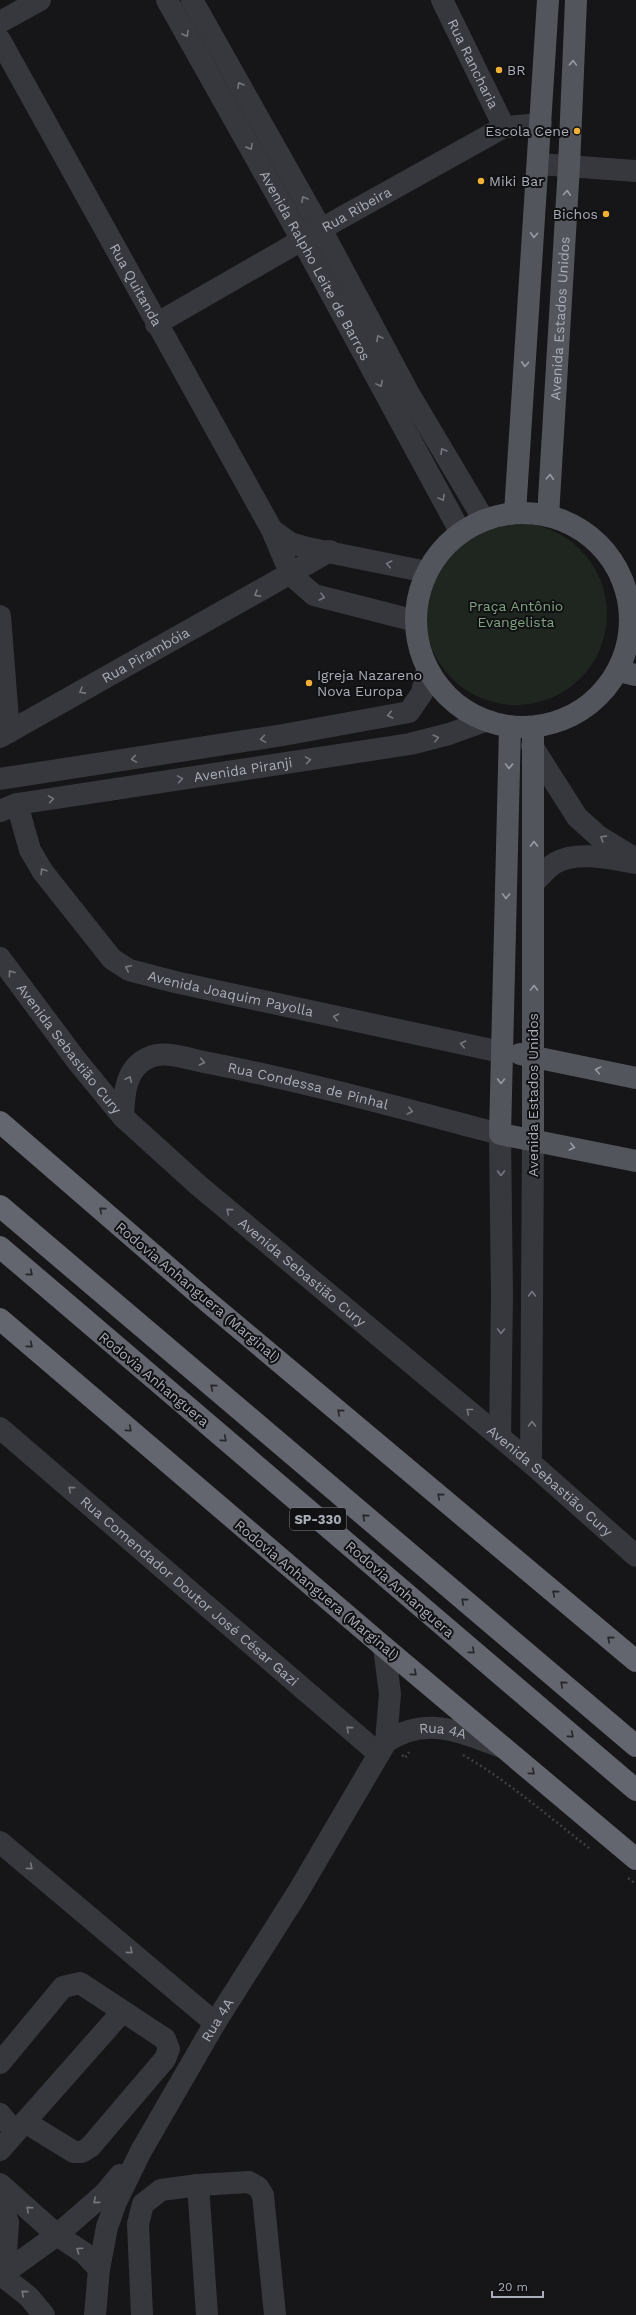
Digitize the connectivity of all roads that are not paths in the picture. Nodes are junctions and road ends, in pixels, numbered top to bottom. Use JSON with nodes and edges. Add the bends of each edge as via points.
{"nodes":[{"id":1,"x":40,"y":0,"type":"edge"},
{"id":2,"x":167,"y":0,"type":"edge"},
{"id":3,"x":192,"y":0,"type":"edge"},
{"id":4,"x":442,"y":0,"type":"edge"},
{"id":5,"x":548,"y":0,"type":"edge"},
{"id":6,"x":576,"y":0,"type":"edge"},
{"id":7,"x":0,"y":22,"type":"edge"},
{"id":8,"x":0,"y":40,"type":"edge"},
{"id":9,"x":541,"y":124,"type":"junction"},
{"id":10,"x":504,"y":127,"type":"junction"},
{"id":11,"x":539,"y":164,"type":"junction"},
{"id":12,"x":569,"y":166,"type":"junction"},
{"id":13,"x":636,"y":171,"type":"edge"},
{"id":14,"x":321,"y":228,"type":"junction"},
{"id":15,"x":302,"y":240,"type":"junction"},
{"id":16,"x":156,"y":324,"type":"junction"},
{"id":17,"x":515,"y":514,"type":"junction"},
{"id":18,"x":548,"y":516,"type":"junction"},
{"id":19,"x":484,"y":520,"type":"junction"},
{"id":20,"x":272,"y":530,"type":"junction"},
{"id":21,"x":460,"y":533,"type":"junction"},
{"id":22,"x":330,"y":551,"type":"junction"},
{"id":23,"x":427,"y":572,"type":"junction"},
{"id":24,"x":291,"y":575,"type":"junction"},
{"id":25,"x":0,"y":616,"type":"edge"},
{"id":26,"x":416,"y":621,"type":"junction"},
{"id":27,"x":633,"y":623,"type":"edge"},
{"id":28,"x":427,"y":669,"type":"junction"},
{"id":29,"x":627,"y":673,"type":"edge"},
{"id":30,"x":485,"y":720,"type":"junction"},
{"id":31,"x":510,"y":727,"type":"junction"},
{"id":32,"x":4,"y":735,"type":"edge"},
{"id":33,"x":532,"y":736,"type":"junction"},
{"id":34,"x":0,"y":779,"type":"edge"},
{"id":35,"x":8,"y":808,"type":"edge"},
{"id":36,"x":636,"y":859,"type":"edge"},
{"id":37,"x":636,"y":863,"type":"edge"},
{"id":38,"x":534,"y":882,"type":"junction"},
{"id":39,"x":0,"y":958,"type":"edge"},
{"id":40,"x":501,"y":1052,"type":"junction"},
{"id":41,"x":533,"y":1056,"type":"junction"},
{"id":42,"x":636,"y":1078,"type":"edge"},
{"id":43,"x":124,"y":1117,"type":"junction"},
{"id":44,"x":0,"y":1122,"type":"edge"},
{"id":45,"x":500,"y":1134,"type":"junction"},
{"id":46,"x":533,"y":1140,"type":"junction"},
{"id":47,"x":636,"y":1161,"type":"edge"},
{"id":48,"x":0,"y":1206,"type":"edge"},
{"id":49,"x":0,"y":1248,"type":"edge"},
{"id":50,"x":0,"y":1319,"type":"edge"},
{"id":51,"x":0,"y":1428,"type":"edge"},
{"id":52,"x":500,"y":1437,"type":"junction"},
{"id":53,"x":531,"y":1463,"type":"junction"},
{"id":54,"x":636,"y":1556,"type":"edge"},
{"id":55,"x":384,"y":1648,"type":"junction"},
{"id":56,"x":636,"y":1661,"type":"edge"},
{"id":57,"x":636,"y":1746,"type":"edge"},
{"id":58,"x":502,"y":1747,"type":"junction"},
{"id":59,"x":382,"y":1748,"type":"junction"},
{"id":60,"x":636,"y":1790,"type":"edge"},
{"id":61,"x":0,"y":1842,"type":"edge"},
{"id":62,"x":629,"y":1866,"type":"edge"},
{"id":63,"x":122,"y":2012,"type":"junction"},
{"id":64,"x":216,"y":2023,"type":"junction"},
{"id":65,"x":0,"y":2063,"type":"edge"},
{"id":66,"x":0,"y":2114,"type":"edge"},
{"id":67,"x":20,"y":2127,"type":"junction"},
{"id":68,"x":0,"y":2150,"type":"edge"},
{"id":69,"x":140,"y":2151,"type":"junction"},
{"id":70,"x":0,"y":2184,"type":"edge"},
{"id":71,"x":198,"y":2185,"type":"junction"},
{"id":72,"x":0,"y":2199,"type":"edge"},
{"id":73,"x":57,"y":2235,"type":"junction"},
{"id":74,"x":98,"y":2269,"type":"junction"},
{"id":75,"x":2,"y":2274,"type":"edge"},
{"id":76,"x":44,"y":2315,"type":"edge"},
{"id":77,"x":95,"y":2315,"type":"edge"},
{"id":78,"x":142,"y":2315,"type":"edge"},
{"id":79,"x":207,"y":2315,"type":"edge"},
{"id":80,"x":275,"y":2315,"type":"edge"}],
"edges":[{"from":1,"to":7,"type":"street"},
{"from":2,"to":15,"type":"street","name":"Avenida Ralpho Leite de Barros","one_way":true},
{"from":14,"to":3,"type":"street","name":"Avenida Ralpho Leite de Barros","one_way":true},
{"from":4,"to":10,"type":"street","name":"Rua Rancharia"},
{"from":5,"to":9,"type":"main road"},
{"from":12,"to":6,"type":"main road","name":"Avenida Estados Unidos","one_way":true},
{"from":8,"to":16,"type":"street","name":"Rua Quitanda"},
{"from":9,"to":10,"type":"street","name":"Rua Ribeira"},
{"from":9,"to":11,"type":"main road"},
{"from":10,"to":14,"type":"street","name":"Rua Ribeira"},
{"from":11,"to":12,"type":"street"},
{"from":11,"to":17,"type":"main road","one_way":true},
{"from":12,"to":13,"type":"street"},
{"from":18,"to":12,"type":"main road","name":"Avenida Estados Unidos","one_way":true},
{"from":14,"to":15,"type":"street","name":"Rua Ribeira"},
{"from":19,"to":14,"type":"street","name":"Avenida Ralpho Leite de Barros","one_way":true,"via":[[408,392]]},
{"from":15,"to":16,"type":"street","name":"Rua Ribeira"},
{"from":15,"to":21,"type":"street","name":"Avenida Ralpho Leite de Barros","one_way":true},
{"from":16,"to":20,"type":"street","name":"Rua Quitanda"},
{"from":17,"to":18,"type":"main road"},
{"from":17,"to":19,"type":"main road"},
{"from":18,"to":27,"type":"main road","via":[[582,530],[608,554],[626,586]]},
{"from":19,"to":21,"type":"main road"},
{"from":20,"to":22,"type":"street","name":"Rua Quitanda","via":[[290,543]]},
{"from":20,"to":24,"type":"street","name":"Rua Quitanda"},
{"from":21,"to":23,"type":"main road","via":[[442,551]]},
{"from":23,"to":22,"type":"street","name":"Rua Quitanda","one_way":true},
{"from":22,"to":24,"type":"street","name":"Rua Pirambóia"},
{"from":23,"to":26,"type":"main road","via":[[419,596]]},
{"from":24,"to":26,"type":"street","one_way":true,"via":[[314,595]]},
{"from":24,"to":32,"type":"street","name":"Rua Pirambóia","one_way":true},
{"from":25,"to":32,"type":"street"},
{"from":26,"to":28,"type":"main road","via":[[419,645]]},
{"from":27,"to":29,"type":"main road","via":[[627,647]]},
{"from":28,"to":30,"type":"main road","via":[[441,690],[459,707]]},
{"from":28,"to":34,"type":"street","name":"Avenida Piranji","one_way":true,"via":[[422,693],[410,712],[283,736]]},
{"from":29,"to":33,"type":"main road","via":[[596,699]]},
{"from":30,"to":31,"type":"main road"},
{"from":35,"to":30,"type":"street","name":"Avenida Piranji","one_way":true,"via":[[410,744],[450,734]]},
{"from":31,"to":33,"type":"main road"},
{"from":31,"to":40,"type":"main road","one_way":true},
{"from":36,"to":33,"type":"street","one_way":true,"via":[[598,836],[577,817]]},
{"from":38,"to":33,"type":"main road","name":"Avenida Estados Unidos","one_way":true},
{"from":40,"to":35,"type":"street","name":"Avenida Joaquim Payolla","one_way":true,"via":[[129,970],[112,959],[43,872]]},
{"from":37,"to":38,"type":"street","via":[[568,858],[555,863]]},
{"from":41,"to":38,"type":"main road","name":"Avenida Estados Unidos","one_way":true},
{"from":43,"to":39,"type":"street","name":"Avenida Sebastião Cury","one_way":true,"via":[[77,1061]]},
{"from":40,"to":41,"type":"main road","name":"Avenida Joaquim Payolla"},
{"from":40,"to":45,"type":"main road","one_way":true},
{"from":42,"to":41,"type":"main road","name":"Avenida Joaquim Payolla","one_way":true},
{"from":41,"to":46,"type":"main road","name":"Avenida Estados Unidos"},
{"from":43,"to":45,"type":"street","name":"Rua Condessa de Pinhal","one_way":true,"via":[[127,1081],[136,1066],[149,1057],[164,1054],[243,1070]]},
{"from":52,"to":43,"type":"street","name":"Avenida Sebastião Cury","one_way":true,"via":[[198,1185]]},
{"from":56,"to":44,"type":"highway","name":"Rodovia Anhanguera (Marginal)","one_way":true,"via":[[208,1302]]},
{"from":45,"to":46,"type":"main road","name":"Rua Condessa de Pinhal"},
{"from":45,"to":52,"type":"street","one_way":true},
{"from":46,"to":47,"type":"main road","name":"Rua Condessa de Pinhal","one_way":true},
{"from":53,"to":46,"type":"street","name":"Avenida Estados Unidos","one_way":true},
{"from":57,"to":48,"type":"highway","number":"SP-330","one_way":true},
{"from":49,"to":60,"type":"highway","name":"Rodovia Anhanguera","number":"SP-330","one_way":true},
{"from":50,"to":55,"type":"highway","name":"Rodovia Anhanguera (Marginal)","one_way":true},
{"from":59,"to":51,"type":"street","name":"Rua Comendador Doutor José César Gazi","one_way":true},
{"from":52,"to":53,"type":"street","name":"Avenida Sebastião Cury"},
{"from":53,"to":54,"type":"street","name":"Avenida Sebastião Cury"},
{"from":55,"to":58,"type":"highway","name":"Rodovia Anhanguera (Marginal)","one_way":true},
{"from":55,"to":59,"type":"street","name":"Rua 4A","via":[[390,1694]]},
{"from":58,"to":59,"type":"street","name":"Rua 4A","via":[[435,1727],[401,1732]]},
{"from":58,"to":62,"type":"highway","name":"Rodovia Anhanguera (Marginal)","one_way":true},
{"from":59,"to":64,"type":"street","name":"Rua 4A","via":[[298,1892]]},
{"from":61,"to":64,"type":"street","one_way":true},
{"from":63,"to":65,"type":"street","via":[[80,1983],[63,1987]]},
{"from":63,"to":67,"type":"street"},
{"from":63,"to":67,"type":"street","via":[[165,2039],[169,2049],[165,2059],[90,2147],[82,2152],[74,2152]]},
{"from":64,"to":69,"type":"street","name":"Rua 4A"},
{"from":66,"to":67,"type":"street"},
{"from":67,"to":68,"type":"street"},
{"from":69,"to":73,"type":"street","one_way":true,"via":[[104,2194]]},
{"from":69,"to":74,"type":"street","name":"Rua 4A","via":[[107,2227]]},
{"from":73,"to":70,"type":"street","one_way":true},
{"from":71,"to":78,"type":"street","via":[[161,2190],[143,2204],[138,2224]]},
{"from":71,"to":79,"type":"street"},
{"from":71,"to":80,"type":"street","via":[[249,2182],[258,2187],[263,2195]]},
{"from":72,"to":75,"type":"street","via":[[8,2222]]},
{"from":74,"to":73,"type":"street","one_way":true,"via":[[84,2253]]},
{"from":73,"to":75,"type":"street"},
{"from":74,"to":77,"type":"street","name":"Rua 4A"},
{"from":76,"to":75,"type":"street","one_way":true,"via":[[29,2297]]}]}
